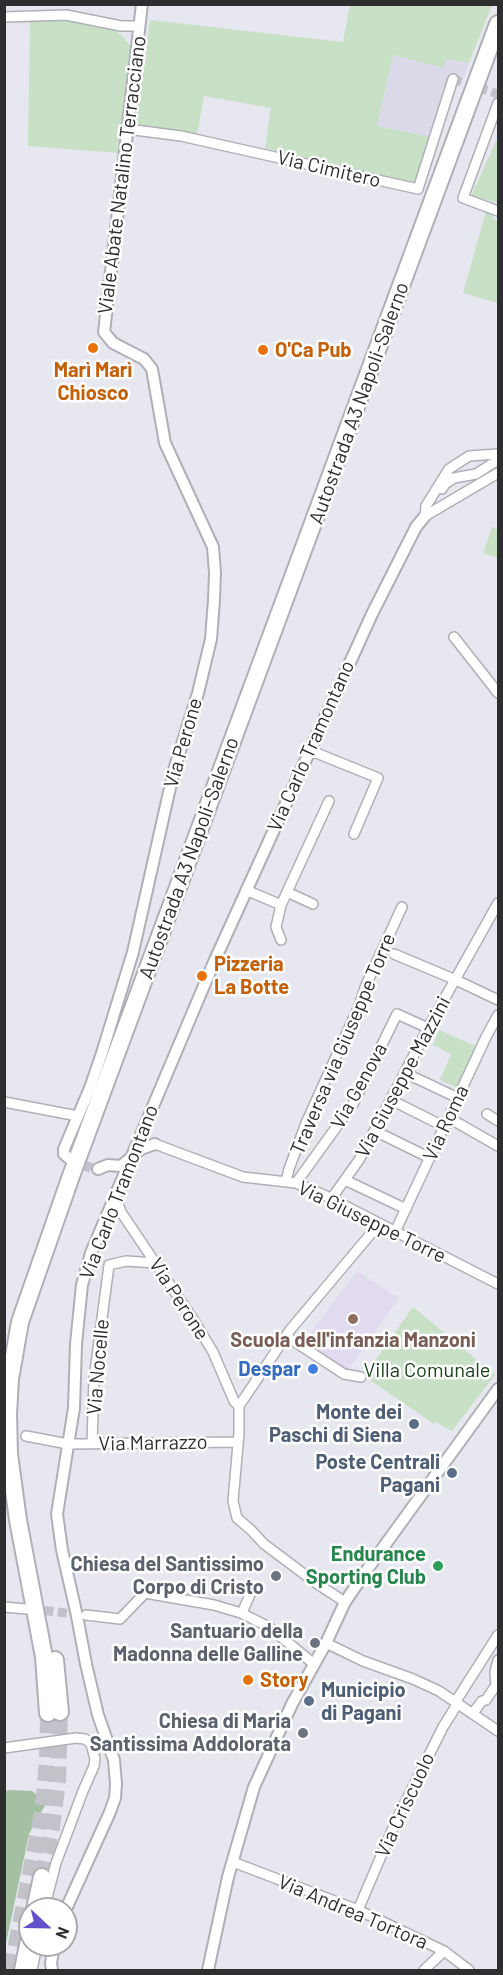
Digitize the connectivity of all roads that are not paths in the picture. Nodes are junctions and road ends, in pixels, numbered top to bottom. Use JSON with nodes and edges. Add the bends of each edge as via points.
{"nodes":[{"id":1,"x":142,"y":4,"type":"edge"},
{"id":2,"x":4,"y":17,"type":"edge"},
{"id":3,"x":498,"y":24,"type":"edge"},
{"id":4,"x":139,"y":26,"type":"junction"},
{"id":5,"x":498,"y":52,"type":"edge"},
{"id":6,"x":453,"y":80,"type":"dead end"},
{"id":7,"x":498,"y":103,"type":"edge"},
{"id":8,"x":127,"y":129,"type":"junction"},
{"id":9,"x":487,"y":133,"type":"junction"},
{"id":10,"x":498,"y":136,"type":"edge"},
{"id":11,"x":498,"y":211,"type":"edge"},
{"id":12,"x":113,"y":343,"type":"joint"},
{"id":13,"x":498,"y":454,"type":"edge"},
{"id":14,"x":473,"y":456,"type":"junction"},
{"id":15,"x":462,"y":459,"type":"junction"},
{"id":16,"x":498,"y":460,"type":"edge"},
{"id":17,"x":482,"y":469,"type":"junction"},
{"id":18,"x":498,"y":473,"type":"edge"},
{"id":19,"x":468,"y":474,"type":"junction"},
{"id":20,"x":468,"y":490,"type":"junction"},
{"id":21,"x":424,"y":516,"type":"junction"},
{"id":22,"x":454,"y":637,"type":"dead end"},
{"id":23,"x":498,"y":693,"type":"edge"},
{"id":24,"x":309,"y":750,"type":"junction"},
{"id":25,"x":329,"y":801,"type":"dead end"},
{"id":26,"x":354,"y":834,"type":"dead end"},
{"id":27,"x":246,"y":890,"type":"junction"},
{"id":28,"x":287,"y":892,"type":"junction"},
{"id":29,"x":498,"y":903,"type":"edge"},
{"id":30,"x":313,"y":904,"type":"dead end"},
{"id":31,"x":281,"y":905,"type":"junction"},
{"id":32,"x":402,"y":907,"type":"dead end"},
{"id":33,"x":281,"y":940,"type":"dead end"},
{"id":34,"x":394,"y":954,"type":"dead end"},
{"id":35,"x":456,"y":980,"type":"junction"},
{"id":36,"x":498,"y":1000,"type":"edge"},
{"id":37,"x":498,"y":1015,"type":"edge"},
{"id":38,"x":428,"y":1028,"type":"junction"},
{"id":39,"x":405,"y":1073,"type":"junction"},
{"id":40,"x":459,"y":1098,"type":"junction"},
{"id":41,"x":391,"y":1100,"type":"junction"},
{"id":42,"x":4,"y":1102,"type":"edge"},
{"id":43,"x":487,"y":1114,"type":"dead end"},
{"id":44,"x":78,"y":1116,"type":"junction"},
{"id":45,"x":147,"y":1120,"type":"junction"},
{"id":46,"x":498,"y":1121,"type":"edge"},
{"id":47,"x":447,"y":1122,"type":"junction"},
{"id":48,"x":375,"y":1131,"type":"junction"},
{"id":49,"x":140,"y":1137,"type":"junction"},
{"id":50,"x":155,"y":1144,"type":"junction"},
{"id":51,"x":498,"y":1146,"type":"edge"},
{"id":52,"x":430,"y":1158,"type":"junction"},
{"id":53,"x":130,"y":1159,"type":"junction"},
{"id":54,"x":71,"y":1160,"type":"dead end"},
{"id":55,"x":122,"y":1177,"type":"junction"},
{"id":56,"x":345,"y":1180,"type":"junction"},
{"id":57,"x":291,"y":1182,"type":"junction"},
{"id":58,"x":115,"y":1195,"type":"junction"},
{"id":59,"x":331,"y":1199,"type":"junction"},
{"id":60,"x":406,"y":1209,"type":"junction"},
{"id":61,"x":380,"y":1224,"type":"junction"},
{"id":62,"x":395,"y":1232,"type":"junction"},
{"id":63,"x":155,"y":1263,"type":"junction"},
{"id":64,"x":498,"y":1284,"type":"edge"},
{"id":65,"x":291,"y":1331,"type":"junction"},
{"id":66,"x":362,"y":1377,"type":"dead end"},
{"id":67,"x":498,"y":1389,"type":"edge"},
{"id":68,"x":239,"y":1406,"type":"junction"},
{"id":69,"x":26,"y":1436,"type":"dead end"},
{"id":70,"x":238,"y":1442,"type":"junction"},
{"id":71,"x":68,"y":1444,"type":"junction"},
{"id":72,"x":92,"y":1444,"type":"junction"},
{"id":73,"x":251,"y":1592,"type":"dead end"},
{"id":74,"x":345,"y":1602,"type":"junction"},
{"id":75,"x":4,"y":1607,"type":"edge"},
{"id":76,"x":26,"y":1609,"type":"tunnel mouth"},
{"id":77,"x":242,"y":1613,"type":"junction"},
{"id":78,"x":86,"y":1615,"type":"tunnel mouth"},
{"id":79,"x":498,"y":1635,"type":"edge"},
{"id":80,"x":326,"y":1643,"type":"junction"},
{"id":81,"x":498,"y":1660,"type":"edge"},
{"id":82,"x":315,"y":1664,"type":"junction"},
{"id":83,"x":457,"y":1702,"type":"junction"},
{"id":84,"x":473,"y":1713,"type":"junction"},
{"id":85,"x":498,"y":1731,"type":"edge"},
{"id":86,"x":4,"y":1748,"type":"edge"},
{"id":87,"x":233,"y":1862,"type":"junction"},
{"id":88,"x":42,"y":1877,"type":"tunnel mouth"},
{"id":89,"x":38,"y":1897,"type":"edge"},
{"id":90,"x":47,"y":1897,"type":"edge"},
{"id":91,"x":71,"y":1897,"type":"edge"},
{"id":92,"x":358,"y":1910,"type":"junction"},
{"id":93,"x":444,"y":1951,"type":"junction"},
{"id":94,"x":208,"y":1971,"type":"edge"},
{"id":95,"x":424,"y":1971,"type":"edge"},
{"id":96,"x":469,"y":1971,"type":"edge"}],
"edges":[{"from":1,"to":4,"type":"street","name":"Viale Abate Natalino Terracciano"},
{"from":2,"to":4,"type":"street","via":[[66,15]]},
{"from":3,"to":5,"type":"highway","name":"Autostrada A3 Napoli-Salerno","via":[[20,1322],[10,1379],[9,1454],[54,1713],[55,1656],[27,1516],[20,1457],[18,1416],[29,1328]]},
{"from":4,"to":8,"type":"street","name":"Viale Abate Natalino Terracciano"},
{"from":6,"to":8,"type":"street","name":"Via Cimitero","via":[[418,189],[181,136]]},
{"from":7,"to":9,"type":"street"},
{"from":8,"to":12,"type":"street","name":"Viale Abate Natalino Terracciano","via":[[104,319],[104,333]]},
{"from":9,"to":10,"type":"street"},
{"from":9,"to":11,"type":"street","via":[[463,198]]},
{"from":12,"to":44,"type":"street","name":"Via Perone","via":[[144,359],[152,369],[165,443],[213,547],[214,600],[211,639],[174,770],[133,952]]},
{"from":13,"to":14,"type":"street"},
{"from":14,"to":15,"type":"street"},
{"from":14,"to":17,"type":"street","via":[[480,459]]},
{"from":15,"to":19,"type":"street","via":[[459,467]]},
{"from":15,"to":21,"type":"street","name":"Via Carlo Tramontano","via":[[449,469]]},
{"from":16,"to":17,"type":"street","name":"Via Carlo Tramontano"},
{"from":17,"to":19,"type":"street","name":"Via Carlo Tramontano"},
{"from":18,"to":20,"type":"street"},
{"from":19,"to":20,"type":"street","via":[[459,486]]},
{"from":19,"to":21,"type":"street","name":"Via Carlo Tramontano","via":[[445,484]]},
{"from":20,"to":21,"type":"street"},
{"from":21,"to":24,"type":"street","name":"Via Carlo Tramontano","via":[[394,567]]},
{"from":22,"to":23,"type":"street"},
{"from":24,"to":26,"type":"street","via":[[378,778]]},
{"from":24,"to":27,"type":"street","name":"Via Carlo Tramontano"},
{"from":25,"to":28,"type":"street"},
{"from":27,"to":31,"type":"street"},
{"from":27,"to":45,"type":"street","name":"Via Carlo Tramontano"},
{"from":28,"to":30,"type":"street"},
{"from":28,"to":31,"type":"street"},
{"from":29,"to":35,"type":"street"},
{"from":31,"to":33,"type":"street","via":[[276,927]]},
{"from":32,"to":57,"type":"street","name":"Traversa via Giuseppe Torre","via":[[306,1123],[289,1169]]},
{"from":34,"to":35,"type":"street","name":"Via Giuseppe Mazzini"},
{"from":35,"to":36,"type":"street"},
{"from":35,"to":38,"type":"street","name":"Via Giuseppe Mazzini"},
{"from":37,"to":40,"type":"street","name":"Via Roma"},
{"from":38,"to":39,"type":"street","name":"Via Giuseppe Mazzini"},
{"from":38,"to":57,"type":"street","name":"Via Genova","via":[[398,1014],[353,1104]]},
{"from":39,"to":40,"type":"street"},
{"from":39,"to":41,"type":"street","name":"Via Giuseppe Mazzini"},
{"from":40,"to":47,"type":"street","name":"Via Roma"},
{"from":41,"to":47,"type":"street"},
{"from":41,"to":48,"type":"street","name":"Via Giuseppe Mazzini"},
{"from":42,"to":44,"type":"street"},
{"from":43,"to":46,"type":"street"},
{"from":44,"to":54,"type":"street","name":"Via Perone","via":[[64,1149]]},
{"from":45,"to":49,"type":"street","name":"Via Carlo Tramontano"},
{"from":45,"to":50,"type":"street","via":[[147,1133]]},
{"from":47,"to":51,"type":"street"},
{"from":47,"to":52,"type":"street","name":"Via Roma"},
{"from":48,"to":52,"type":"street"},
{"from":48,"to":56,"type":"street","name":"Via Giuseppe Mazzini"},
{"from":49,"to":50,"type":"street","name":"Via Giuseppe Torre"},
{"from":49,"to":53,"type":"street","name":"Via Carlo Tramontano"},
{"from":50,"to":53,"type":"street"},
{"from":50,"to":57,"type":"street","name":"Via Giuseppe Torre","via":[[243,1177]]},
{"from":52,"to":60,"type":"street","name":"Via Roma"},
{"from":53,"to":55,"type":"street","name":"Via Carlo Tramontano"},
{"from":53,"to":55,"type":"street","via":[[121,1166],[100,1169]]},
{"from":55,"to":58,"type":"street","name":"Via Carlo Tramontano"},
{"from":56,"to":59,"type":"street","name":"Via Giuseppe Mazzini"},
{"from":56,"to":60,"type":"street"},
{"from":57,"to":59,"type":"street","name":"Via Giuseppe Torre"},
{"from":58,"to":63,"type":"street","name":"Via Perone","via":[[121,1212]]},
{"from":58,"to":71,"type":"street","name":"Via Carlo Tramontano","via":[[82,1285]]},
{"from":59,"to":61,"type":"street","name":"Via Giuseppe Torre"},
{"from":60,"to":62,"type":"street","name":"Via Roma"},
{"from":61,"to":62,"type":"street","name":"Via Giuseppe Torre"},
{"from":61,"to":65,"type":"street"},
{"from":62,"to":64,"type":"street","name":"Via Giuseppe Torre"},
{"from":63,"to":68,"type":"street","name":"Via Perone","via":[[208,1344]]},
{"from":63,"to":72,"type":"street","name":"Via Nocelle","via":[[126,1261],[109,1266],[94,1379]]},
{"from":65,"to":66,"type":"street","via":[[344,1374]]},
{"from":65,"to":68,"type":"street"},
{"from":67,"to":74,"type":"street"},
{"from":68,"to":70,"type":"street"},
{"from":69,"to":71,"type":"street","name":"Via Marrazzo"},
{"from":70,"to":72,"type":"street","name":"Via Marrazzo"},
{"from":70,"to":74,"type":"street","via":[[233,1501],[237,1518],[264,1544]]},
{"from":71,"to":72,"type":"street","name":"Via Marrazzo"},
{"from":71,"to":91,"type":"street","name":"Via Carlo Tramontano","via":[[57,1514],[62,1550],[98,1715],[114,1760],[116,1784],[115,1798]]},
{"from":73,"to":77,"type":"street"},
{"from":74,"to":80,"type":"street"},
{"from":75,"to":76,"type":"street"},
{"from":77,"to":78,"type":"street","via":[[145,1593],[120,1619]]},
{"from":77,"to":82,"type":"street","via":[[269,1627]]},
{"from":79,"to":83,"type":"street","name":"Via Criscuolo"},
{"from":80,"to":82,"type":"street"},
{"from":80,"to":83,"type":"street","via":[[413,1678]]},
{"from":81,"to":84,"type":"street","via":[[496,1685]]},
{"from":82,"to":87,"type":"street","via":[[254,1787]]},
{"from":83,"to":84,"type":"street"},
{"from":83,"to":92,"type":"street","name":"Via Criscuolo","via":[[396,1821]]},
{"from":84,"to":85,"type":"street"},
{"from":86,"to":90,"type":"street","via":[[76,1738],[91,1744],[94,1766],[56,1863]]},
{"from":87,"to":92,"type":"street","name":"Via Andrea Tortora"},
{"from":87,"to":94,"type":"street"},
{"from":88,"to":89,"type":"highway"},
{"from":92,"to":93,"type":"street","name":"Via Andrea Tortora"},
{"from":93,"to":95,"type":"street"},
{"from":93,"to":96,"type":"street","name":"Via Andrea Tortora"}]}
